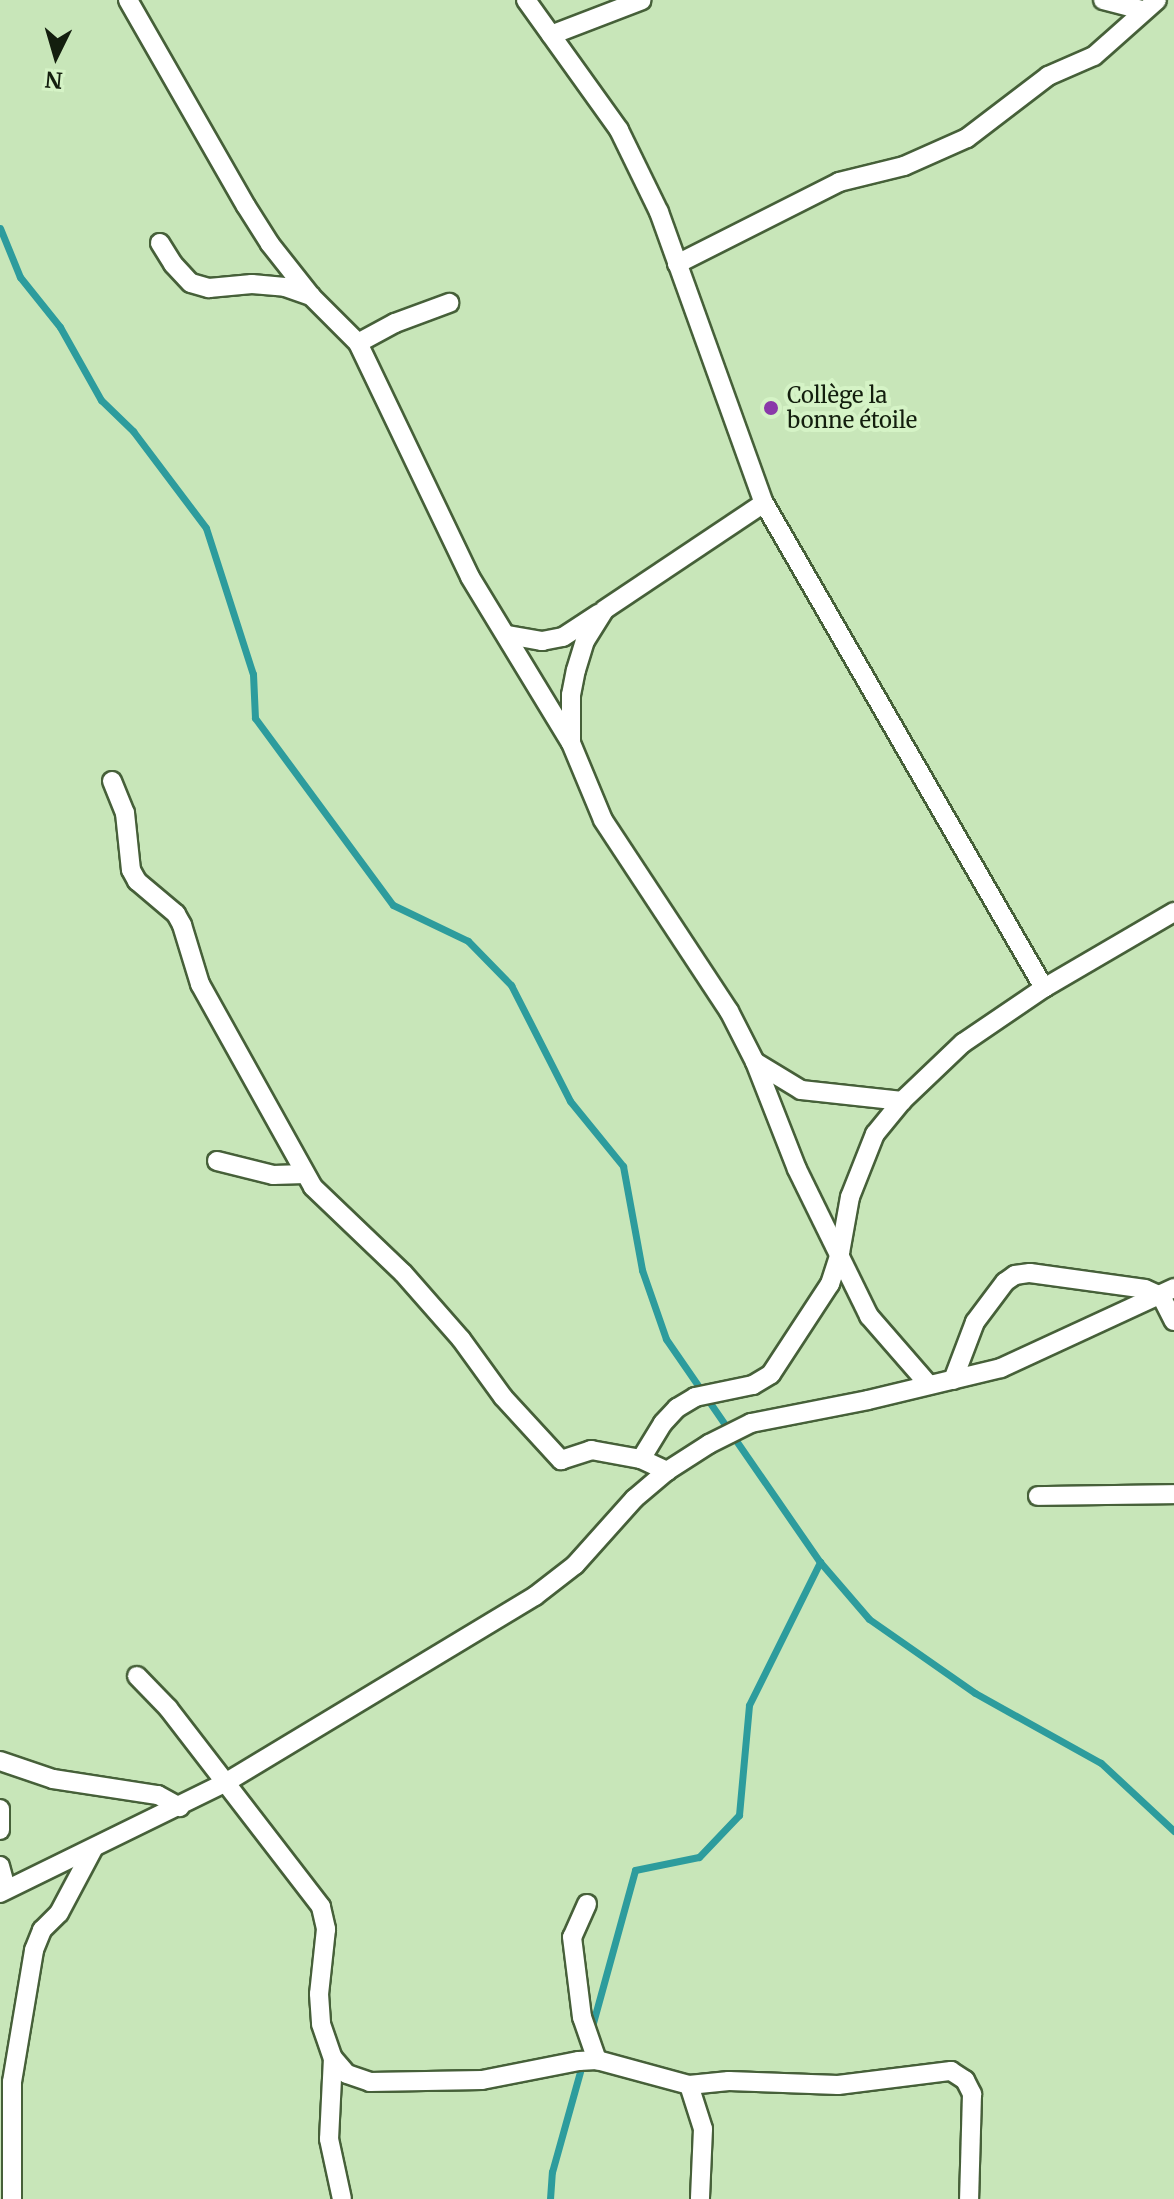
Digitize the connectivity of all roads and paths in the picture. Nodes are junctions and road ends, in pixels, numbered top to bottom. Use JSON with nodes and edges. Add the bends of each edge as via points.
{"nodes":[{"id":1,"x":128,"y":0,"type":"edge"},
{"id":2,"x":526,"y":0,"type":"edge"},
{"id":3,"x":642,"y":0,"type":"edge"},
{"id":4,"x":1103,"y":0,"type":"edge"},
{"id":5,"x":1150,"y":5,"type":"edge"},
{"id":6,"x":551,"y":35,"type":"junction"},
{"id":7,"x":160,"y":243,"type":"dead end"},
{"id":8,"x":677,"y":264,"type":"junction"},
{"id":9,"x":311,"y":296,"type":"junction"},
{"id":10,"x":449,"y":303,"type":"dead end"},
{"id":11,"x":358,"y":343,"type":"junction"},
{"id":12,"x":764,"y":503,"type":"junction"},
{"id":13,"x":604,"y":610,"type":"junction"},
{"id":14,"x":508,"y":635,"type":"junction"},
{"id":15,"x":571,"y":743,"type":"junction"},
{"id":16,"x":112,"y":781,"type":"dead end"},
{"id":17,"x":1174,"y":912,"type":"edge"},
{"id":18,"x":1044,"y":988,"type":"junction"},
{"id":19,"x":755,"y":1062,"type":"junction"},
{"id":20,"x":902,"y":1101,"type":"junction"},
{"id":21,"x":217,"y":1161,"type":"dead end"},
{"id":22,"x":305,"y":1174,"type":"junction"},
{"id":23,"x":840,"y":1253,"type":"junction"},
{"id":24,"x":1168,"y":1292,"type":"edge"},
{"id":25,"x":1174,"y":1321,"type":"edge"},
{"id":26,"x":953,"y":1380,"type":"junction"},
{"id":27,"x":929,"y":1385,"type":"junction"},
{"id":28,"x":641,"y":1459,"type":"junction"},
{"id":29,"x":667,"y":1471,"type":"junction"},
{"id":30,"x":1174,"y":1494,"type":"edge"},
{"id":31,"x":1038,"y":1496,"type":"dead end"},
{"id":32,"x":137,"y":1676,"type":"dead end"},
{"id":33,"x":0,"y":1761,"type":"edge"},
{"id":34,"x":225,"y":1783,"type":"junction"},
{"id":35,"x":180,"y":1807,"type":"junction"},
{"id":36,"x":0,"y":1809,"type":"edge"},
{"id":37,"x":0,"y":1830,"type":"edge"},
{"id":38,"x":93,"y":1849,"type":"junction"},
{"id":39,"x":0,"y":1866,"type":"edge"},
{"id":40,"x":3,"y":1891,"type":"edge"},
{"id":41,"x":587,"y":1904,"type":"dead end"},
{"id":42,"x":333,"y":2058,"type":"junction"},
{"id":43,"x":597,"y":2060,"type":"junction"},
{"id":44,"x":689,"y":2085,"type":"junction"},
{"id":45,"x":12,"y":2199,"type":"edge"},
{"id":46,"x":342,"y":2199,"type":"edge"},
{"id":47,"x":700,"y":2199,"type":"edge"},
{"id":48,"x":969,"y":2199,"type":"edge"}],
"edges":[{"from":1,"to":9,"type":"street","via":[[246,206]]},
{"from":2,"to":6,"type":"street"},
{"from":3,"to":6,"type":"street"},
{"from":4,"to":5,"type":"street"},
{"from":5,"to":8,"type":"street","via":[[1094,56],[1048,76],[967,138],[904,166],[839,182]]},
{"from":6,"to":8,"type":"street","via":[[619,130],[659,212]]},
{"from":7,"to":9,"type":"street","via":[[191,283],[209,288],[285,287]]},
{"from":8,"to":12,"type":"street"},
{"from":9,"to":11,"type":"street"},
{"from":10,"to":11,"type":"street"},
{"from":11,"to":14,"type":"street","via":[[470,577]]},
{"from":12,"to":13,"type":"street"},
{"from":12,"to":18,"type":"street"},
{"from":13,"to":14,"type":"street","via":[[563,637],[542,641]]},
{"from":13,"to":15,"type":"street","via":[[585,641],[576,670]]},
{"from":14,"to":15,"type":"street"},
{"from":15,"to":19,"type":"street","via":[[603,820],[729,1011]]},
{"from":16,"to":22,"type":"street","via":[[125,813],[131,870],[176,914],[200,984]]},
{"from":17,"to":18,"type":"street"},
{"from":18,"to":20,"type":"street","via":[[963,1043]]},
{"from":19,"to":20,"type":"street","via":[[801,1090]]},
{"from":19,"to":23,"type":"street","via":[[797,1169]]},
{"from":20,"to":23,"type":"street","via":[[862,1159]]},
{"from":21,"to":22,"type":"street","via":[[273,1175]]},
{"from":22,"to":28,"type":"street","via":[[413,1284],[561,1460],[591,1450]]},
{"from":23,"to":27,"type":"street","via":[[869,1316]]},
{"from":23,"to":28,"type":"street","via":[[830,1284],[771,1374],[753,1385],[695,1397],[677,1408]]},
{"from":24,"to":25,"type":"street"},
{"from":24,"to":26,"type":"street","via":[[1013,1363]]},
{"from":24,"to":26,"type":"street","via":[[1015,1275],[975,1322]]},
{"from":26,"to":27,"type":"street"},
{"from":27,"to":29,"type":"street","via":[[751,1423]]},
{"from":28,"to":29,"type":"street"},
{"from":29,"to":34,"type":"street","via":[[575,1565],[535,1596]]},
{"from":30,"to":31,"type":"street"},
{"from":32,"to":34,"type":"street"},
{"from":33,"to":35,"type":"street","via":[[53,1779],[158,1795]]},
{"from":34,"to":35,"type":"street"},
{"from":34,"to":42,"type":"street","via":[[321,1907],[326,1929],[321,2024]]},
{"from":35,"to":38,"type":"street"},
{"from":36,"to":37,"type":"street"},
{"from":38,"to":40,"type":"street"},
{"from":38,"to":45,"type":"street","via":[[34,1950],[12,2082]]},
{"from":39,"to":40,"type":"street"},
{"from":41,"to":43,"type":"street","via":[[572,1937],[582,2017]]},
{"from":42,"to":43,"type":"street","via":[[347,2074],[370,2082],[482,2080]]},
{"from":42,"to":46,"type":"street","via":[[329,2139]]},
{"from":43,"to":44,"type":"street"},
{"from":44,"to":47,"type":"street","via":[[703,2129]]},
{"from":44,"to":48,"type":"street","via":[[838,2085],[951,2071],[965,2080],[972,2094]]}]}
